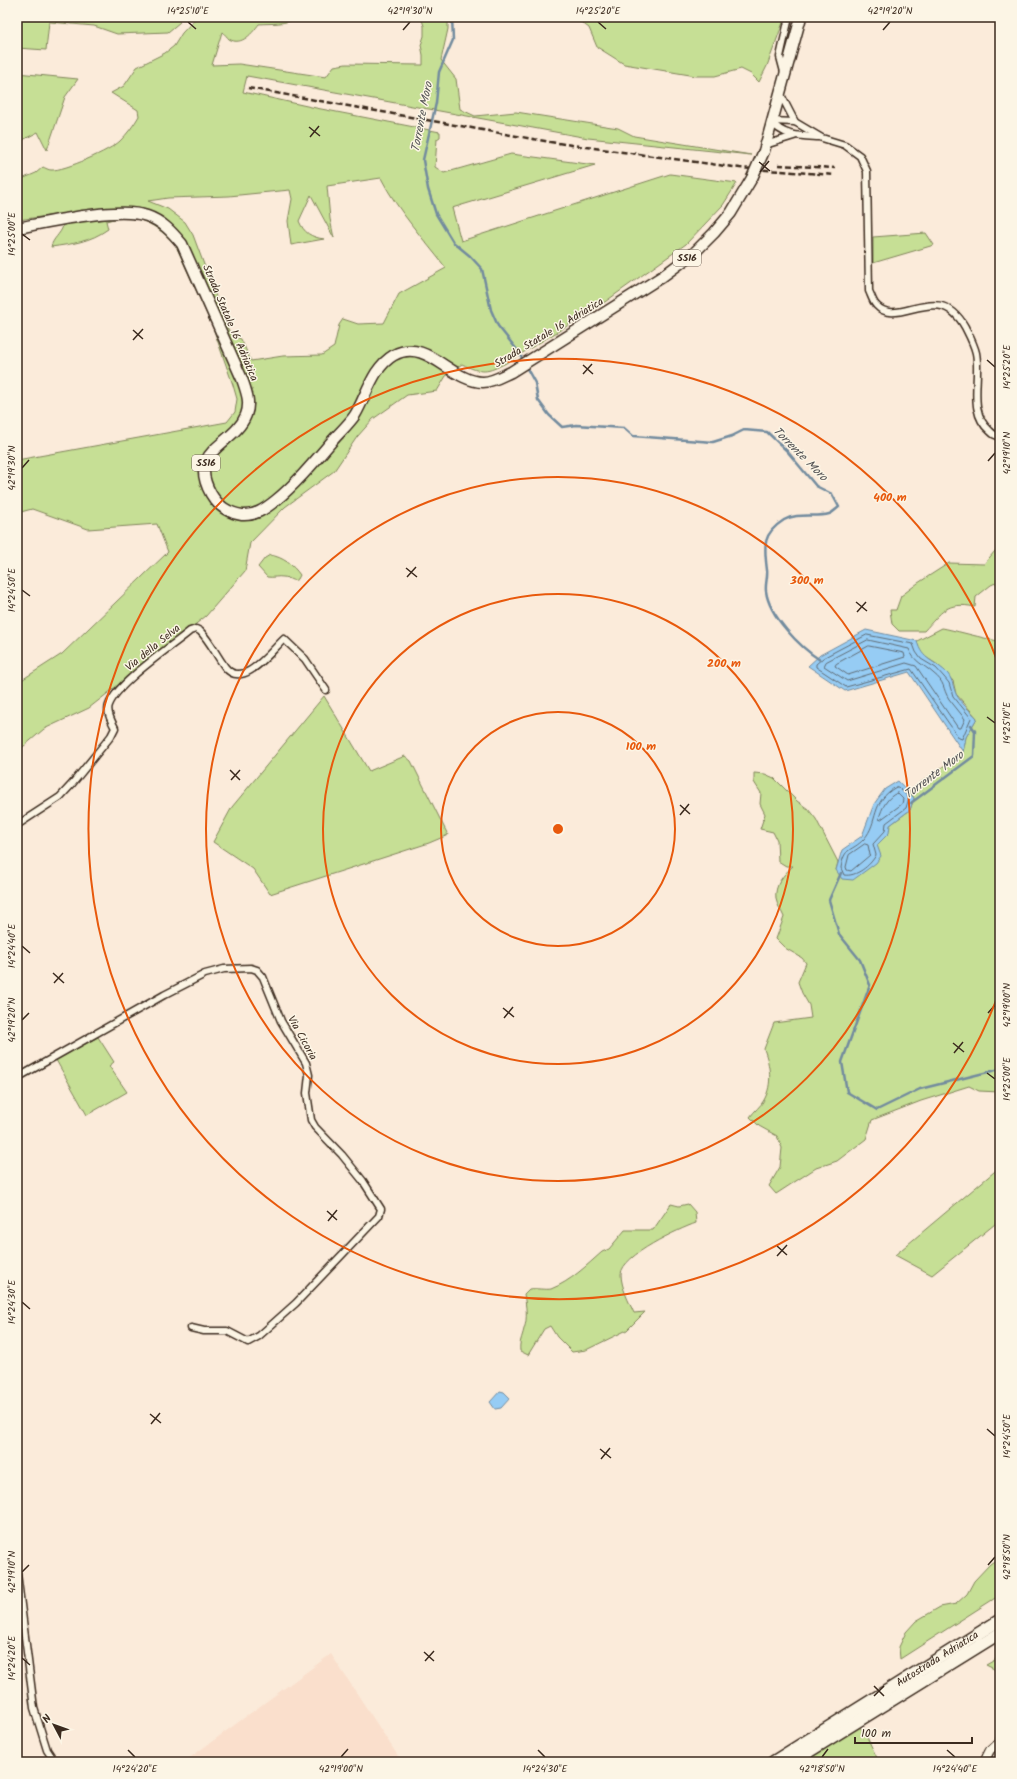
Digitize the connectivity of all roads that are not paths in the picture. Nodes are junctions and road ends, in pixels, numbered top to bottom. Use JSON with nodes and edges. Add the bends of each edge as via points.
{"nodes":[{"id":1,"x":789,"y":17,"type":"edge"},
{"id":2,"x":799,"y":18,"type":"edge"},
{"id":3,"x":784,"y":72,"type":"junction"},
{"id":4,"x":780,"y":91,"type":"junction"},
{"id":5,"x":772,"y":121,"type":"junction"},
{"id":6,"x":795,"y":122,"type":"junction"},
{"id":7,"x":796,"y":136,"type":"junction"},
{"id":8,"x":822,"y":138,"type":"junction"},
{"id":9,"x":764,"y":148,"type":"junction"},
{"id":10,"x":17,"y":228,"type":"edge"},
{"id":11,"x":1000,"y":436,"type":"edge"},
{"id":12,"x":326,"y":690,"type":"dead end"},
{"id":13,"x":17,"y":825,"type":"edge"},
{"id":14,"x":17,"y":1078,"type":"edge"},
{"id":15,"x":191,"y":1328,"type":"dead end"},
{"id":16,"x":17,"y":1573,"type":"edge"},
{"id":17,"x":1000,"y":1620,"type":"edge"},
{"id":18,"x":1000,"y":1633,"type":"edge"},
{"id":19,"x":1000,"y":1741,"type":"edge"},
{"id":20,"x":54,"y":1762,"type":"edge"},
{"id":21,"x":773,"y":1762,"type":"edge"},
{"id":22,"x":792,"y":1762,"type":"edge"},
{"id":23,"x":984,"y":1762,"type":"edge"}],
"edges":[{"from":1,"to":3,"type":"street","via":[[780,57]]},
{"from":2,"to":3,"type":"main road","number":"SS16"},
{"from":3,"to":4,"type":"main road","number":"SS16"},
{"from":4,"to":5,"type":"main road","name":"Strada Statale 16 Adriatica","number":"SS16"},
{"from":4,"to":6,"type":"street"},
{"from":5,"to":6,"type":"street"},
{"from":5,"to":7,"type":"street","via":[[777,128]]},
{"from":5,"to":9,"type":"main road","name":"Strada Statale 16 Adriatica","number":"SS16"},
{"from":6,"to":8,"type":"street"},
{"from":7,"to":8,"type":"street"},
{"from":7,"to":9,"type":"street"},
{"from":8,"to":11,"type":"street","via":[[845,145],[860,156],[867,171],[869,291],[876,306],[888,311],[901,312],[932,304],[945,306],[961,320],[976,353],[976,407],[983,425],[996,436]]},
{"from":9,"to":10,"type":"main road","name":"Strada Statale 16 Adriatica","number":"SS16","bridge":true,"via":[[752,178],[731,213],[694,253],[600,317],[511,372],[492,381],[482,382],[471,380],[420,352],[400,352],[392,356],[377,370],[354,416],[287,492],[255,514],[233,513],[220,506],[206,484],[204,475],[208,457],[242,423],[249,402],[242,380],[182,244],[161,223],[146,216],[127,213],[102,214]]},
{"from":12,"to":13,"type":"street","name":"Via della Selva","via":[[305,658],[284,639],[254,668],[240,674],[230,672],[200,631],[190,631],[133,677],[114,696],[108,710],[115,728],[72,784],[60,797]]},
{"from":14,"to":15,"type":"street","name":"Via Cicoria","via":[[206,974],[242,967],[257,970],[263,977],[281,1021],[306,1063],[311,1120],[363,1181],[381,1209],[379,1216],[322,1276],[259,1336],[248,1342],[227,1331],[204,1332]]},
{"from":16,"to":20,"type":"street","via":[[34,1708],[47,1750]]},
{"from":17,"to":21,"type":"highway","name":"Autostrada Adriatica"},
{"from":18,"to":22,"type":"highway","name":"Autostrada Adriatica"},
{"from":19,"to":23,"type":"street","via":[[990,1750]]}]}
